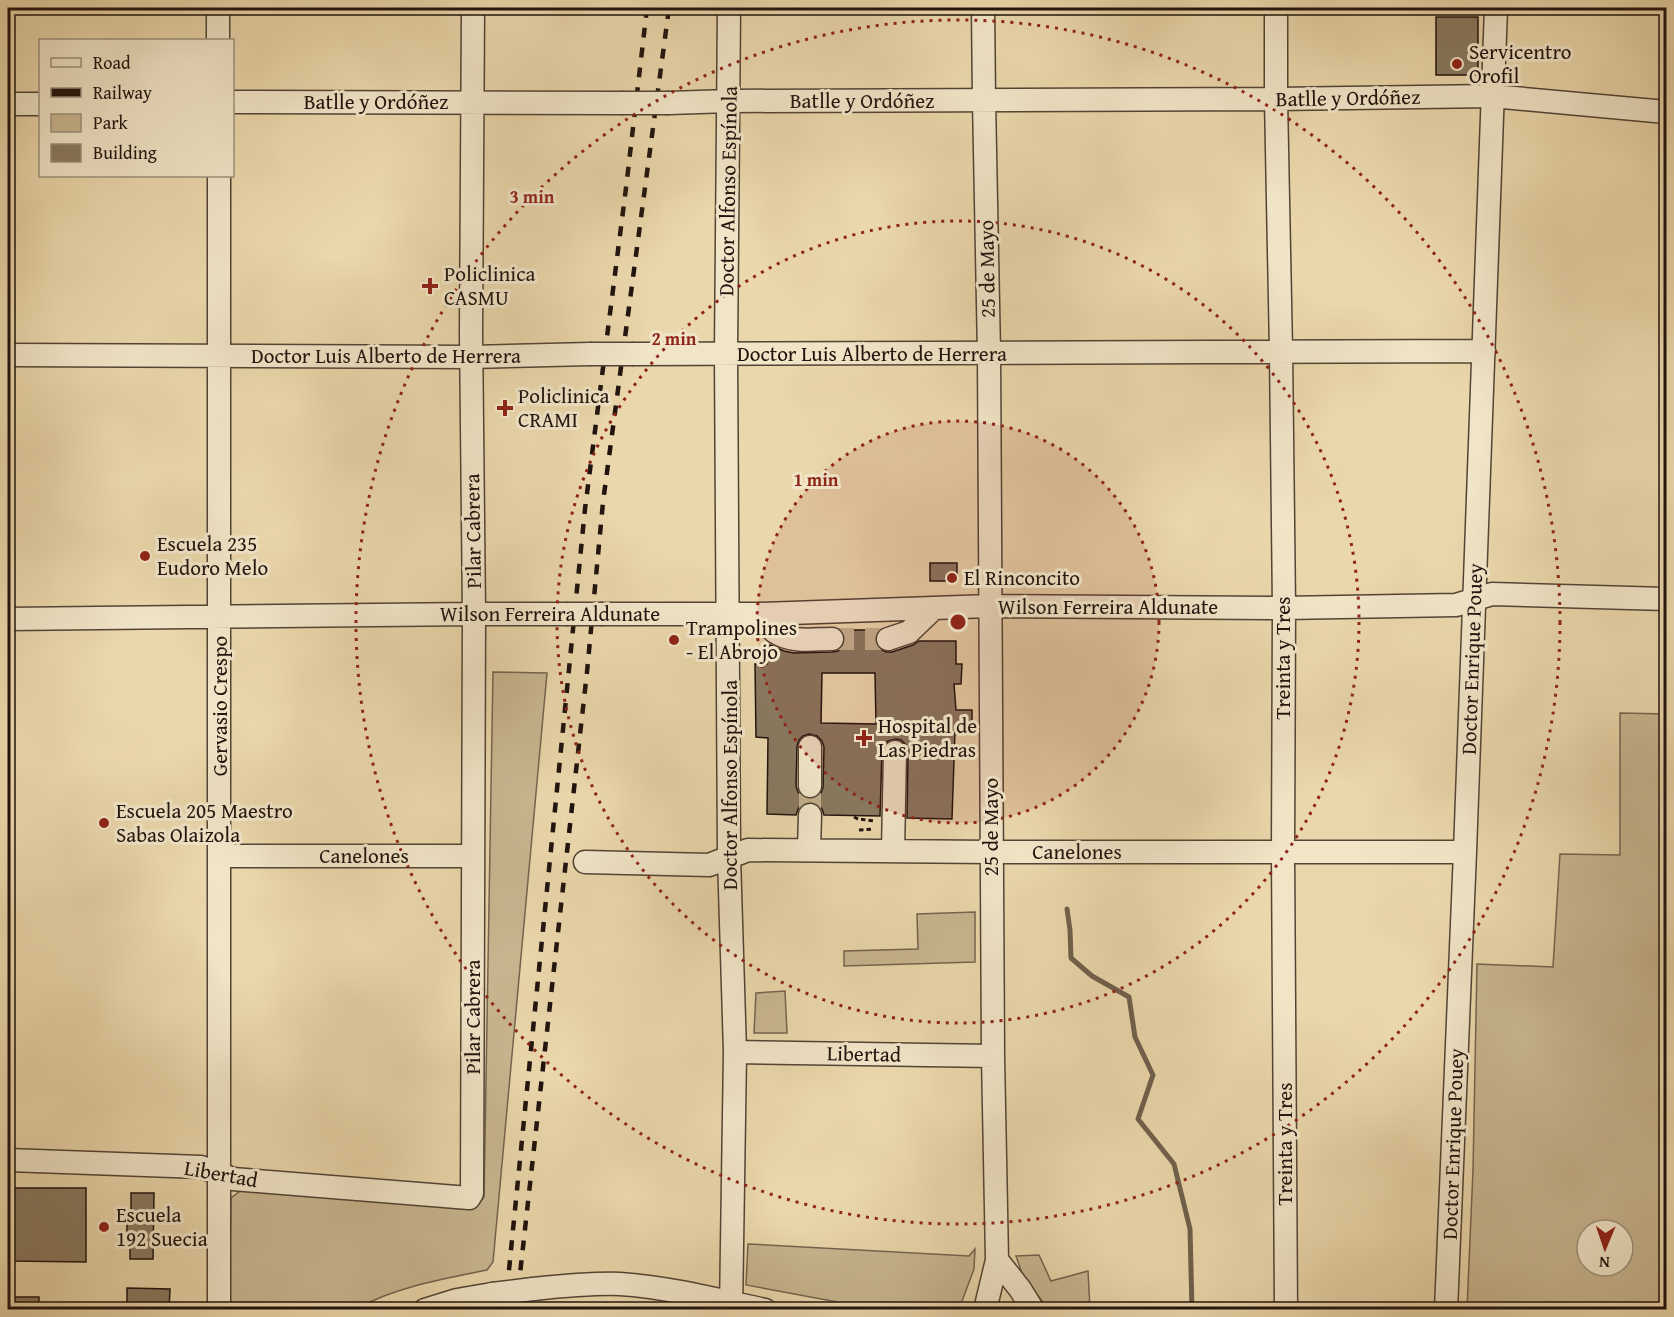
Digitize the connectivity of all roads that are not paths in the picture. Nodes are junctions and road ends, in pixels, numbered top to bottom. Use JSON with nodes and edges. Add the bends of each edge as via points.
{"nodes":[{"id":1,"x":218,"y":8,"type":"edge"},
{"id":2,"x":473,"y":8,"type":"edge"},
{"id":3,"x":729,"y":8,"type":"edge"},
{"id":4,"x":984,"y":8,"type":"edge"},
{"id":5,"x":1276,"y":8,"type":"edge"},
{"id":6,"x":1496,"y":8,"type":"edge"},
{"id":7,"x":218,"y":39,"type":"edge"},
{"id":8,"x":1492,"y":96,"type":"junction"},
{"id":9,"x":1276,"y":99,"type":"junction"},
{"id":10,"x":984,"y":100,"type":"junction"},
{"id":11,"x":729,"y":101,"type":"junction"},
{"id":12,"x":234,"y":102,"type":"edge"},
{"id":13,"x":472,"y":102,"type":"junction"},
{"id":14,"x":8,"y":104,"type":"edge"},
{"id":15,"x":39,"y":104,"type":"edge"},
{"id":16,"x":1666,"y":112,"type":"edge"},
{"id":17,"x":219,"y":177,"type":"edge"},
{"id":18,"x":1281,"y":351,"type":"junction"},
{"id":19,"x":1484,"y":351,"type":"junction"},
{"id":20,"x":726,"y":354,"type":"junction"},
{"id":21,"x":988,"y":354,"type":"junction"},
{"id":22,"x":8,"y":355,"type":"edge"},
{"id":23,"x":220,"y":357,"type":"junction"},
{"id":24,"x":472,"y":357,"type":"junction"},
{"id":25,"x":1666,"y":599,"type":"edge"},
{"id":26,"x":1474,"y":600,"type":"junction"},
{"id":27,"x":990,"y":606,"type":"junction"},
{"id":28,"x":934,"y":608,"type":"junction"},
{"id":29,"x":1284,"y":608,"type":"junction"},
{"id":30,"x":728,"y":613,"type":"junction"},
{"id":31,"x":474,"y":614,"type":"junction"},
{"id":32,"x":759,"y":614,"type":"junction"},
{"id":33,"x":220,"y":616,"type":"junction"},
{"id":34,"x":8,"y":619,"type":"edge"},
{"id":35,"x":832,"y":639,"type":"tunnel mouth"},
{"id":36,"x":888,"y":639,"type":"tunnel mouth"},
{"id":37,"x":810,"y":747,"type":"dead end"},
{"id":38,"x":895,"y":752,"type":"dead end"},
{"id":39,"x":810,"y":786,"type":"tunnel mouth"},
{"id":40,"x":810,"y":815,"type":"tunnel mouth"},
{"id":41,"x":809,"y":850,"type":"junction"},
{"id":42,"x":893,"y":851,"type":"junction"},
{"id":43,"x":991,"y":852,"type":"junction"},
{"id":44,"x":1283,"y":852,"type":"junction"},
{"id":45,"x":1465,"y":852,"type":"junction"},
{"id":46,"x":219,"y":856,"type":"junction"},
{"id":47,"x":473,"y":856,"type":"junction"},
{"id":48,"x":729,"y":857,"type":"junction"},
{"id":49,"x":585,"y":862,"type":"dead end"},
{"id":50,"x":735,"y":1052,"type":"junction"},
{"id":51,"x":993,"y":1056,"type":"junction"},
{"id":52,"x":8,"y":1160,"type":"edge"},
{"id":53,"x":219,"y":1174,"type":"junction"},
{"id":54,"x":469,"y":1198,"type":"joint"},
{"id":55,"x":997,"y":1260,"type":"junction"},
{"id":56,"x":731,"y":1306,"type":"edge"},
{"id":57,"x":219,"y":1310,"type":"edge"},
{"id":58,"x":425,"y":1310,"type":"edge"},
{"id":59,"x":765,"y":1310,"type":"edge"},
{"id":60,"x":985,"y":1310,"type":"edge"},
{"id":61,"x":1033,"y":1310,"type":"edge"},
{"id":62,"x":1286,"y":1310,"type":"edge"},
{"id":63,"x":1446,"y":1310,"type":"edge"}],
"edges":[{"from":1,"to":7,"type":"street"},
{"from":2,"to":13,"type":"street","name":"Pilar Cabrera"},
{"from":3,"to":11,"type":"street","name":"Doctor Alfonso Espínola"},
{"from":4,"to":10,"type":"street","name":"25 de Mayo"},
{"from":5,"to":9,"type":"street","name":"Treinta y Tres"},
{"from":6,"to":8,"type":"street","name":"Doctor Enrique Pouey"},
{"from":8,"to":9,"type":"street","name":"Batlle y Ordóñez"},
{"from":8,"to":16,"type":"street","name":"Batlle y Ordóñez"},
{"from":8,"to":19,"type":"street","name":"Doctor Enrique Pouey"},
{"from":9,"to":10,"type":"street","name":"Batlle y Ordóñez"},
{"from":9,"to":18,"type":"street","name":"Treinta y Tres"},
{"from":10,"to":11,"type":"street","name":"Batlle y Ordóñez"},
{"from":10,"to":21,"type":"street","name":"25 de Mayo"},
{"from":11,"to":13,"type":"street","name":"Batlle y Ordóñez","bridge":true},
{"from":11,"to":20,"type":"street","name":"Doctor Alfonso Espínola"},
{"from":12,"to":13,"type":"street","name":"Batlle y Ordóñez"},
{"from":13,"to":24,"type":"street","name":"Pilar Cabrera"},
{"from":14,"to":15,"type":"street"},
{"from":17,"to":23,"type":"street","name":"Gervasio Crespo"},
{"from":18,"to":19,"type":"street","name":"Doctor Luis Alberto de Herrera"},
{"from":18,"to":21,"type":"street","name":"Doctor Luis Alberto de Herrera"},
{"from":18,"to":29,"type":"street","name":"Treinta y Tres"},
{"from":19,"to":26,"type":"street","name":"Doctor Enrique Pouey"},
{"from":20,"to":21,"type":"street","name":"Doctor Luis Alberto de Herrera"},
{"from":20,"to":24,"type":"street","name":"Doctor Luis Alberto de Herrera","bridge":true},
{"from":20,"to":30,"type":"street","name":"Doctor Alfonso Espínola"},
{"from":21,"to":27,"type":"street","name":"25 de Mayo"},
{"from":22,"to":23,"type":"street","name":"Doctor Luis Alberto de Herrera"},
{"from":23,"to":24,"type":"street","name":"Doctor Luis Alberto de Herrera"},
{"from":23,"to":33,"type":"street","name":"Gervasio Crespo"},
{"from":24,"to":31,"type":"street","name":"Pilar Cabrera"},
{"from":25,"to":26,"type":"street","name":"Wilson Ferreira Aldunate","via":[[1492,594]]},
{"from":26,"to":29,"type":"street","name":"Wilson Ferreira Aldunate","via":[[1456,604]]},
{"from":26,"to":45,"type":"street","name":"Doctor Enrique Pouey"},
{"from":27,"to":28,"type":"street","name":"Wilson Ferreira Aldunate"},
{"from":27,"to":29,"type":"street","name":"Wilson Ferreira Aldunate"},
{"from":27,"to":43,"type":"street","name":"25 de Mayo"},
{"from":28,"to":32,"type":"street","name":"Wilson Ferreira Aldunate"},
{"from":28,"to":36,"type":"street","via":[[909,632]]},
{"from":29,"to":44,"type":"street","name":"Treinta y Tres"},
{"from":30,"to":31,"type":"street","name":"Wilson Ferreira Aldunate","bridge":true},
{"from":30,"to":32,"type":"street","name":"Wilson Ferreira Aldunate"},
{"from":30,"to":48,"type":"street","name":"Doctor Alfonso Espínola"},
{"from":31,"to":33,"type":"street","name":"Wilson Ferreira Aldunate"},
{"from":31,"to":47,"type":"street","name":"Pilar Cabrera"},
{"from":32,"to":35,"type":"street","via":[[776,632],[789,638]]},
{"from":33,"to":34,"type":"street","name":"Wilson Ferreira Aldunate"},
{"from":33,"to":46,"type":"street","name":"Gervasio Crespo"},
{"from":37,"to":39,"type":"street"},
{"from":38,"to":42,"type":"street"},
{"from":40,"to":41,"type":"street"},
{"from":41,"to":42,"type":"street","name":"Canelones"},
{"from":41,"to":48,"type":"street","name":"Canelones","via":[[748,850]]},
{"from":42,"to":43,"type":"street","name":"Canelones"},
{"from":43,"to":44,"type":"street","name":"Canelones"},
{"from":43,"to":51,"type":"street","name":"25 de Mayo"},
{"from":44,"to":45,"type":"street","name":"Canelones"},
{"from":44,"to":62,"type":"street","name":"Treinta y Tres"},
{"from":45,"to":63,"type":"street","name":"Doctor Enrique Pouey"},
{"from":46,"to":47,"type":"street","name":"Canelones"},
{"from":46,"to":53,"type":"street","name":"Gervasio Crespo"},
{"from":47,"to":54,"type":"street","name":"Pilar Cabrera","via":[[473,1189]]},
{"from":48,"to":49,"type":"street","name":"Canelones","via":[[709,866]]},
{"from":48,"to":50,"type":"street","name":"Doctor Alfonso Espínola"},
{"from":50,"to":51,"type":"street","name":"Libertad"},
{"from":50,"to":56,"type":"street","name":"Doctor Alfonso Espínola"},
{"from":51,"to":55,"type":"street","name":"25 de Mayo"},
{"from":52,"to":53,"type":"street","name":"Libertad","via":[[201,1167]]},
{"from":53,"to":54,"type":"street","name":"Libertad","via":[[233,1179]]},
{"from":53,"to":57,"type":"street","name":"Gervasio Crespo"},
{"from":55,"to":60,"type":"street","name":"25 de Mayo"},
{"from":55,"to":61,"type":"street"},
{"from":56,"to":58,"type":"street","bridge":true,"via":[[620,1284],[568,1285],[492,1294]]},
{"from":56,"to":59,"type":"street"}]}
